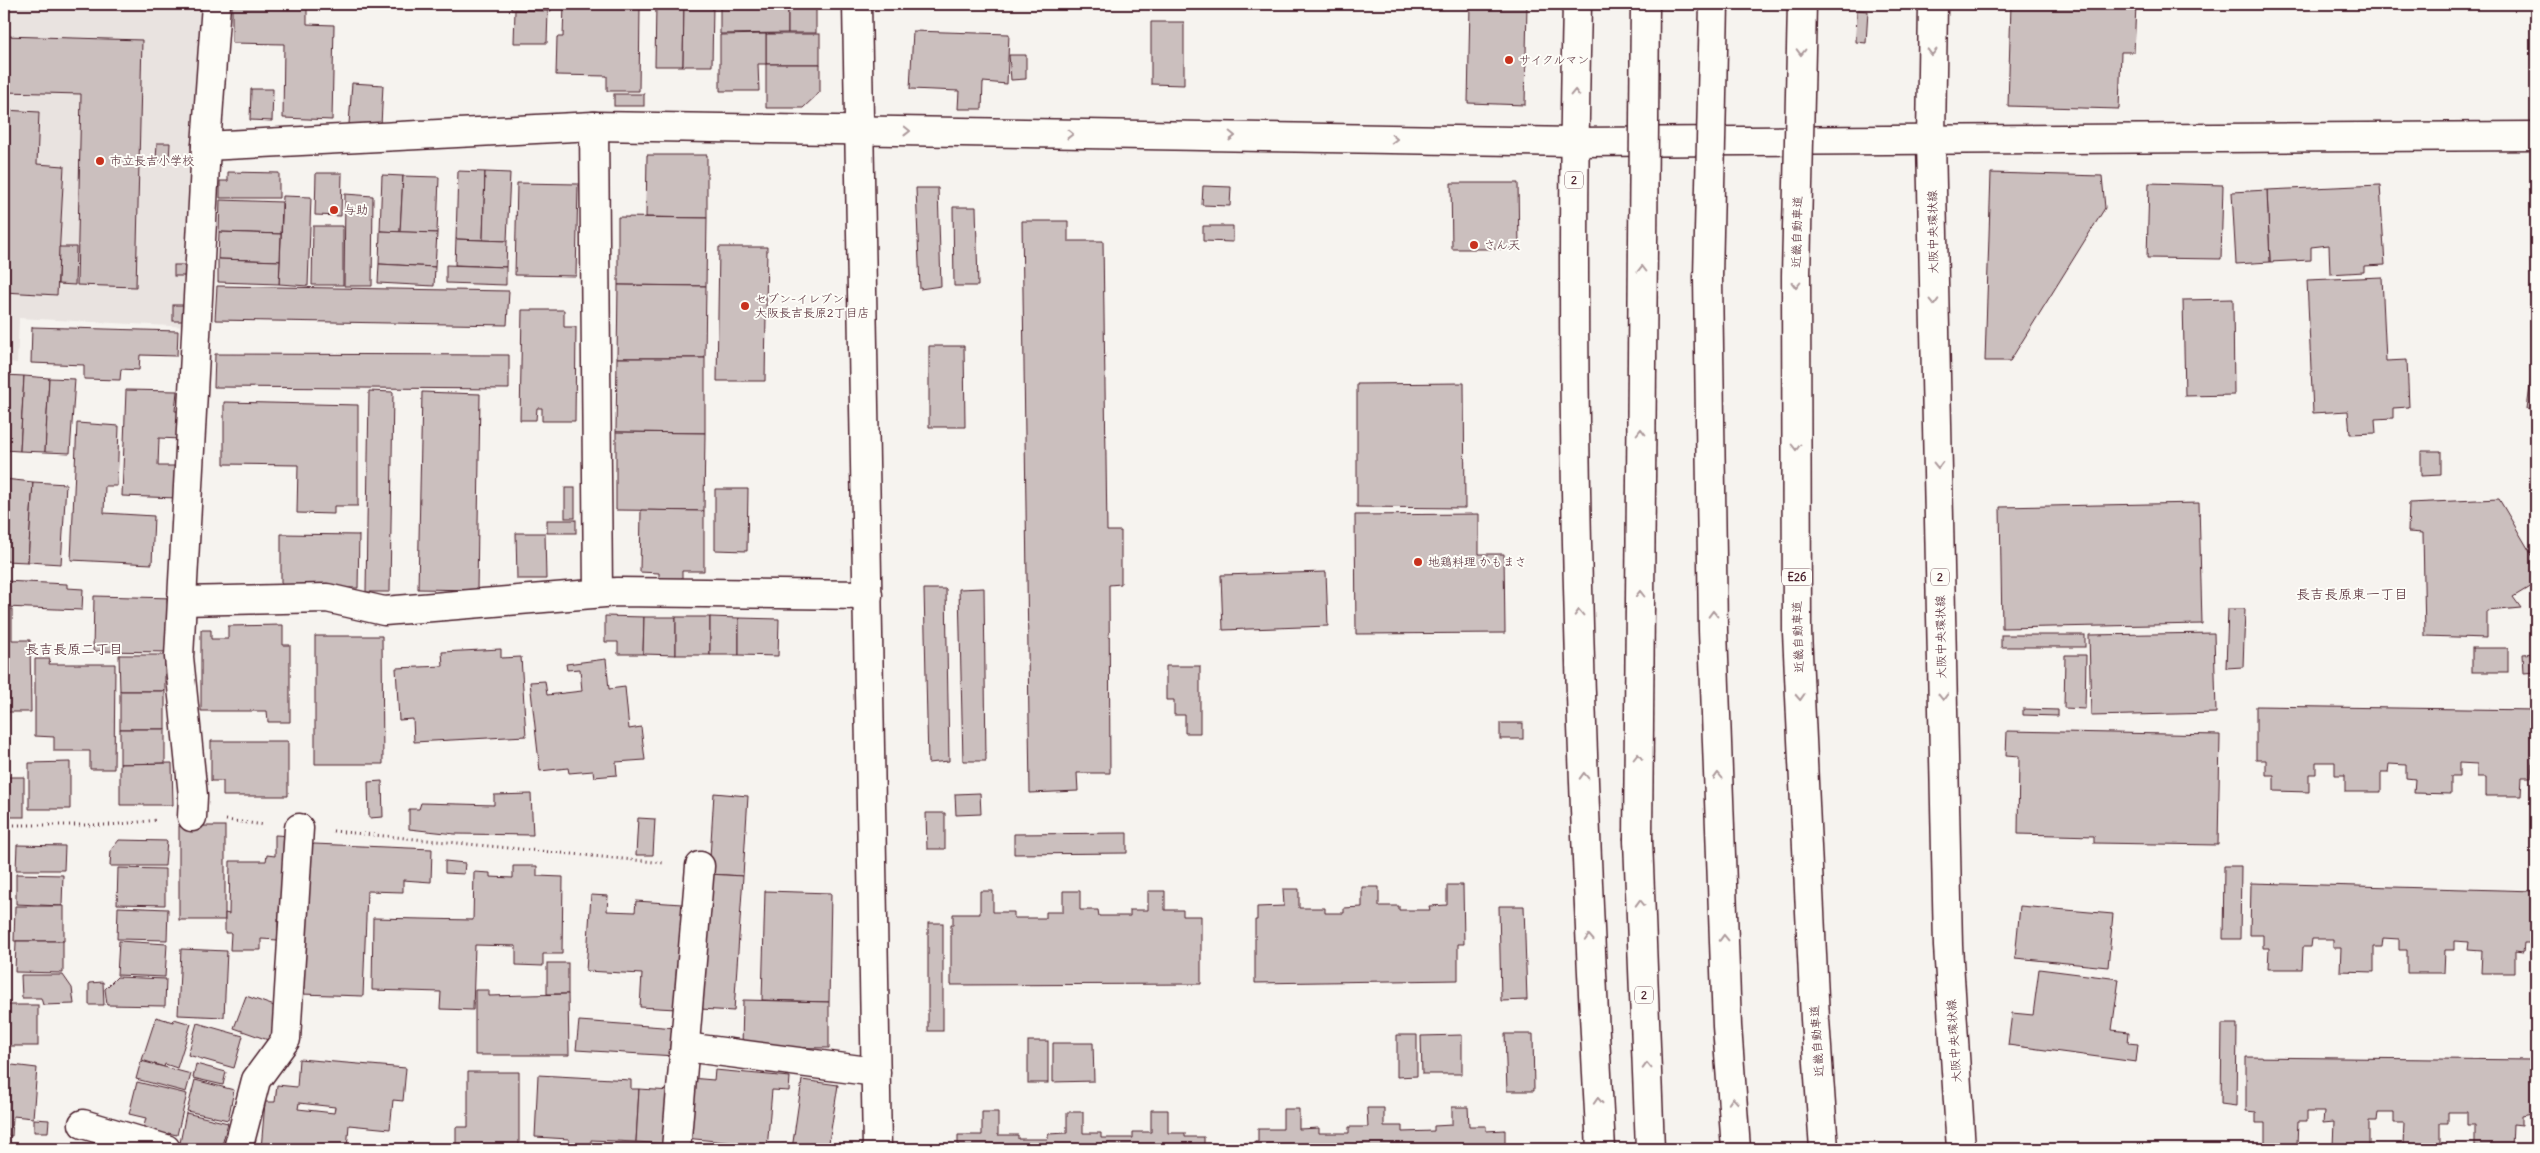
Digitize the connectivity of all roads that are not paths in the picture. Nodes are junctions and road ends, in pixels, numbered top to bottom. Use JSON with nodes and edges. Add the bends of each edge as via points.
{"nodes":[{"id":1,"x":216,"y":4,"type":"edge"},
{"id":2,"x":857,"y":4,"type":"edge"},
{"id":3,"x":1577,"y":4,"type":"edge"},
{"id":4,"x":1645,"y":4,"type":"edge"},
{"id":5,"x":1714,"y":4,"type":"edge"},
{"id":6,"x":1802,"y":4,"type":"edge"},
{"id":7,"x":1933,"y":4,"type":"edge"},
{"id":8,"x":594,"y":126,"type":"junction"},
{"id":9,"x":858,"y":130,"type":"junction"},
{"id":10,"x":2536,"y":136,"type":"edge"},
{"id":11,"x":1931,"y":140,"type":"junction"},
{"id":12,"x":1574,"y":142,"type":"junction"},
{"id":13,"x":206,"y":146,"type":"junction"},
{"id":14,"x":598,"y":593,"type":"junction"},
{"id":15,"x":868,"y":595,"type":"junction"},
{"id":16,"x":182,"y":601,"type":"junction"},
{"id":17,"x":192,"y":817,"type":"road end"},
{"id":18,"x":299,"y":828,"type":"road end"},
{"id":19,"x":700,"y":866,"type":"road end"},
{"id":20,"x":684,"y":1047,"type":"junction"},
{"id":21,"x":876,"y":1072,"type":"junction"},
{"id":22,"x":83,"y":1124,"type":"dead end"},
{"id":23,"x":166,"y":1149,"type":"edge"},
{"id":24,"x":238,"y":1149,"type":"edge"},
{"id":25,"x":676,"y":1149,"type":"edge"},
{"id":26,"x":877,"y":1149,"type":"edge"},
{"id":27,"x":1600,"y":1149,"type":"edge"},
{"id":28,"x":1650,"y":1149,"type":"edge"},
{"id":29,"x":1736,"y":1149,"type":"edge"},
{"id":30,"x":1824,"y":1149,"type":"edge"},
{"id":31,"x":1961,"y":1149,"type":"edge"}],
"edges":[{"from":1,"to":13,"type":"main road"},
{"from":2,"to":9,"type":"main road"},
{"from":12,"to":3,"type":"main road","number":"2","one_way":true},
{"from":28,"to":4,"type":"main road","number":"2","one_way":true,"bridge":true,"via":[[1638,840]]},
{"from":29,"to":5,"type":"main road","one_way":true,"bridge":true,"via":[[1727,1026],[1713,630],[1708,278]]},
{"from":6,"to":30,"type":"main road","name":"近畿自動車道","number":"E26","one_way":true,"bridge":true,"via":[[1796,276],[1797,632]]},
{"from":7,"to":11,"type":"main road","name":"大阪中央環状線","number":"2","one_way":true},
{"from":8,"to":9,"type":"main road"},
{"from":8,"to":13,"type":"main road"},
{"from":8,"to":14,"type":"main road"},
{"from":9,"to":12,"type":"main road","one_way":true},
{"from":9,"to":15,"type":"main road"},
{"from":10,"to":11,"type":"main road"},
{"from":11,"to":12,"type":"main road"},
{"from":11,"to":31,"type":"main road","name":"大阪中央環状線","number":"2","one_way":true,"via":[[1948,946]]},
{"from":27,"to":12,"type":"main road","number":"2","one_way":true,"via":[[1586,887],[1578,572]]},
{"from":13,"to":16,"type":"main road"},
{"from":14,"to":15,"type":"main road"},
{"from":14,"to":16,"type":"main road","via":[[384,611],[327,598]]},
{"from":15,"to":21,"type":"main road"},
{"from":16,"to":17,"type":"main road","via":[[179,657],[193,796]]},
{"from":18,"to":24,"type":"main road","via":[[286,1039],[256,1080]]},
{"from":19,"to":20,"type":"main road"},
{"from":20,"to":21,"type":"main road"},
{"from":20,"to":25,"type":"main road"},
{"from":21,"to":26,"type":"main road"},
{"from":22,"to":23,"type":"main road"}]}
